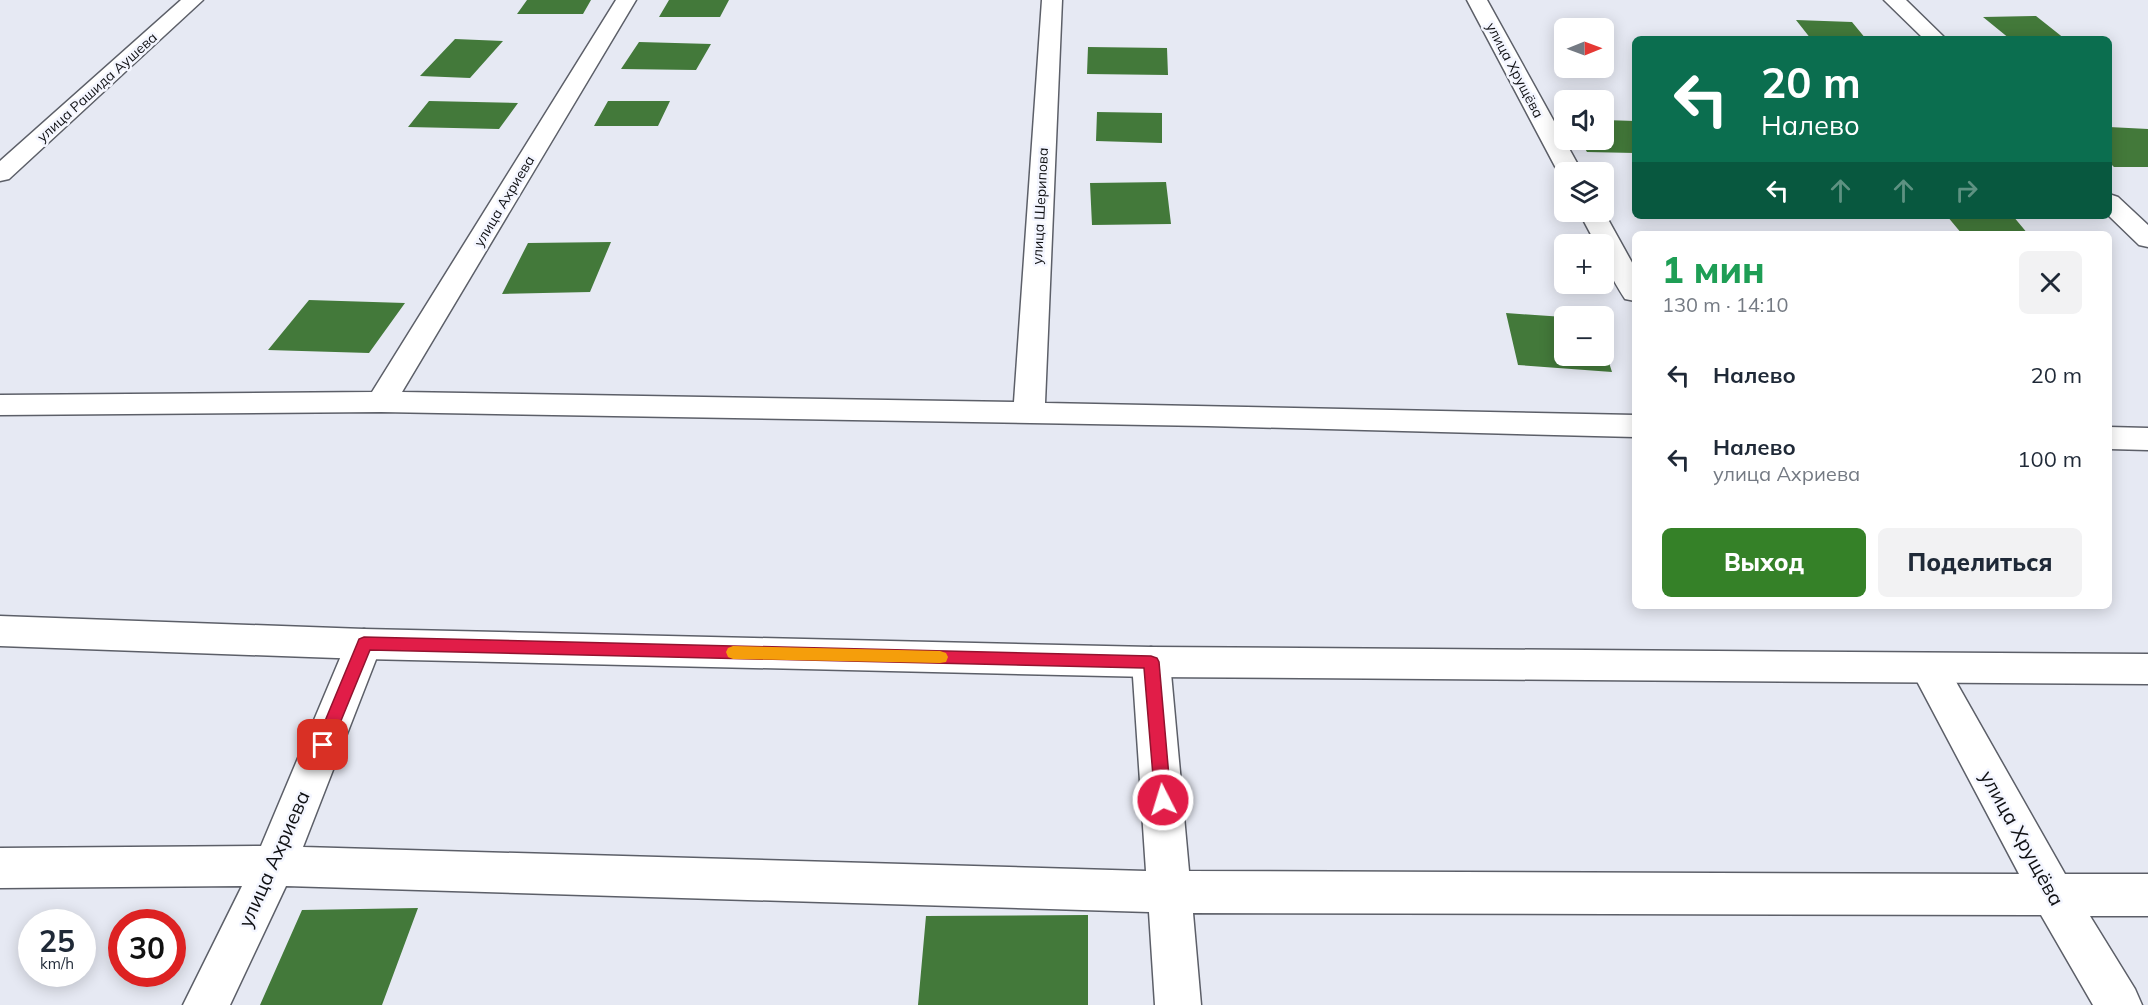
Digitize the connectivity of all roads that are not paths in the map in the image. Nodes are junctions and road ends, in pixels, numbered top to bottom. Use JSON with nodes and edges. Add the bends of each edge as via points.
{"nodes":[{"id":1,"x":193,"y":0,"type":"edge"},
{"id":2,"x":626,"y":0,"type":"edge"},
{"id":3,"x":1052,"y":0,"type":"edge"},
{"id":4,"x":1477,"y":0,"type":"edge"},
{"id":5,"x":1894,"y":0,"type":"edge"},
{"id":6,"x":1933,"y":36,"type":"edge"},
{"id":7,"x":1565,"y":162,"type":"edge"},
{"id":8,"x":0,"y":174,"type":"edge"},
{"id":9,"x":2112,"y":205,"type":"edge"},
{"id":10,"x":1596,"y":222,"type":"edge"},
{"id":11,"x":2148,"y":238,"type":"edge"},
{"id":12,"x":1632,"y":287,"type":"edge"},
{"id":13,"x":381,"y":402,"type":"junction"},
{"id":14,"x":0,"y":405,"type":"edge"},
{"id":15,"x":1029,"y":413,"type":"junction"},
{"id":16,"x":1632,"y":426,"type":"edge"},
{"id":17,"x":2112,"y":438,"type":"edge"},
{"id":18,"x":2148,"y":439,"type":"edge"},
{"id":19,"x":0,"y":631,"type":"edge"},
{"id":20,"x":364,"y":644,"type":"junction"},
{"id":21,"x":1151,"y":662,"type":"junction"},
{"id":22,"x":1929,"y":668,"type":"junction"},
{"id":23,"x":2148,"y":669,"type":"edge"},
{"id":24,"x":274,"y":866,"type":"junction"},
{"id":25,"x":0,"y":868,"type":"edge"},
{"id":26,"x":1171,"y":892,"type":"junction"},
{"id":27,"x":2148,"y":895,"type":"edge"},
{"id":28,"x":2054,"y":896,"type":"junction"},
{"id":29,"x":206,"y":1005,"type":"edge"},
{"id":30,"x":1178,"y":1005,"type":"edge"},
{"id":31,"x":2119,"y":1005,"type":"edge"}],
"edges":[{"from":1,"to":8,"type":"street","name":"улица Рашида Аушева"},
{"from":2,"to":13,"type":"street","name":"улица Ахриева"},
{"from":3,"to":15,"type":"street","name":"улица Шерипова"},
{"from":4,"to":7,"type":"street","name":"улица Хрущёва"},
{"from":5,"to":6,"type":"street"},
{"from":9,"to":11,"type":"street"},
{"from":10,"to":12,"type":"street"},
{"from":13,"to":14,"type":"street"},
{"from":13,"to":15,"type":"street"},
{"from":15,"to":16,"type":"street"},
{"from":17,"to":18,"type":"street"},
{"from":19,"to":20,"type":"street"},
{"from":20,"to":21,"type":"street"},
{"from":20,"to":24,"type":"street","name":"улица Ахриева"},
{"from":21,"to":22,"type":"street"},
{"from":21,"to":26,"type":"street"},
{"from":22,"to":23,"type":"street"},
{"from":22,"to":28,"type":"street","name":"улица Хрущёва"},
{"from":24,"to":25,"type":"street"},
{"from":24,"to":26,"type":"street"},
{"from":24,"to":29,"type":"street","name":"улица Ахриева"},
{"from":26,"to":28,"type":"street"},
{"from":26,"to":30,"type":"street"},
{"from":27,"to":28,"type":"street"},
{"from":28,"to":31,"type":"street","name":"улица Хрущёва"}]}
